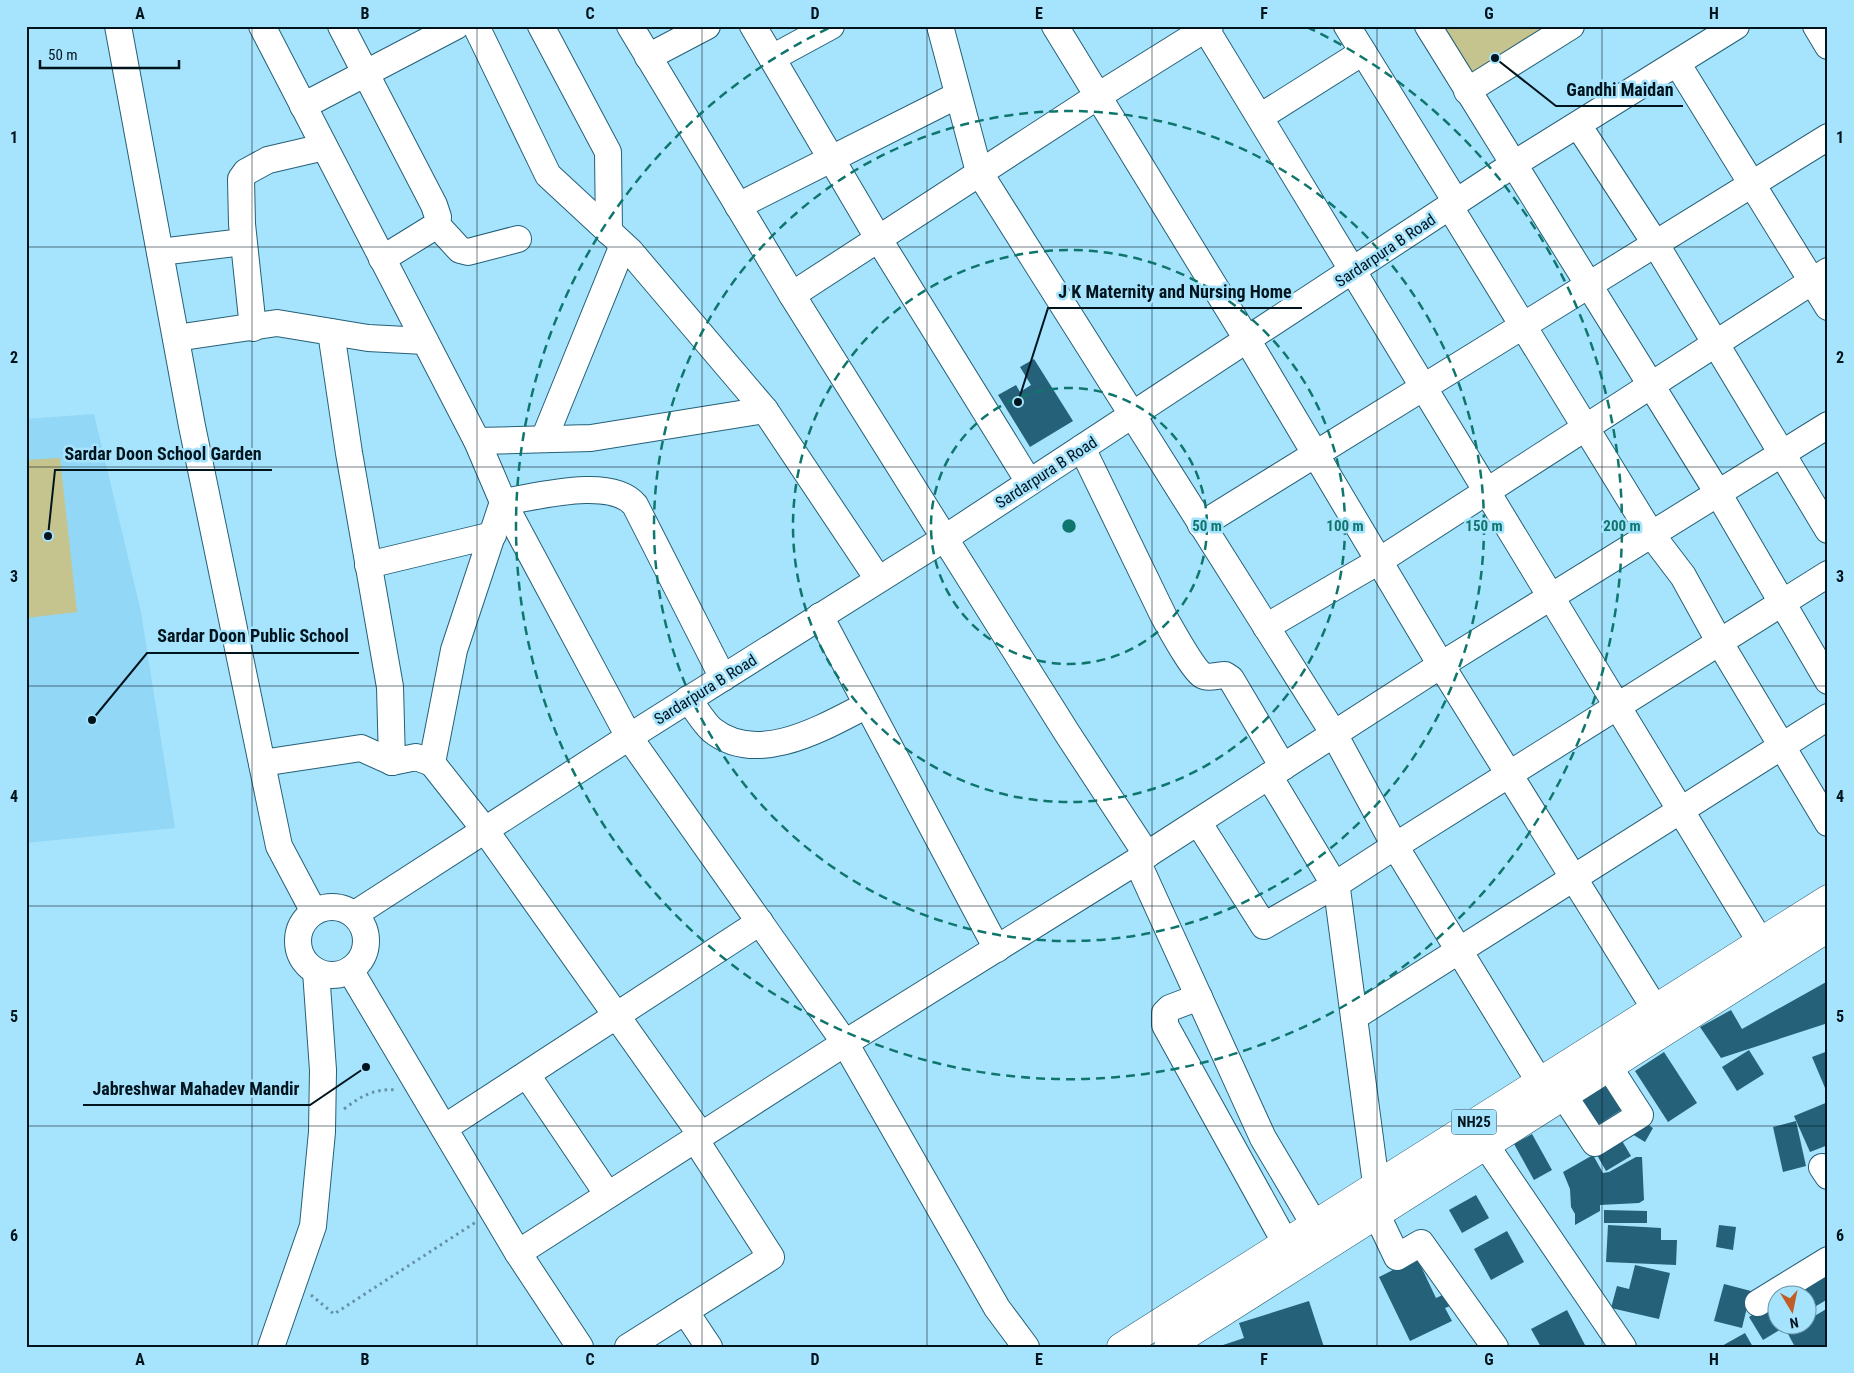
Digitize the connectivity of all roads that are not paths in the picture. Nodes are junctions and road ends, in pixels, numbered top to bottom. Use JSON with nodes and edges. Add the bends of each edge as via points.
{"nodes":[{"id":1,"x":118,"y":26,"type":"edge"},
{"id":2,"x":262,"y":26,"type":"edge"},
{"id":3,"x":341,"y":26,"type":"edge"},
{"id":4,"x":456,"y":26,"type":"edge"},
{"id":5,"x":476,"y":26,"type":"edge"},
{"id":6,"x":541,"y":26,"type":"edge"},
{"id":7,"x":630,"y":26,"type":"edge"},
{"id":8,"x":707,"y":26,"type":"edge"},
{"id":9,"x":753,"y":26,"type":"edge"},
{"id":10,"x":831,"y":26,"type":"edge"},
{"id":11,"x":940,"y":26,"type":"edge"},
{"id":12,"x":1055,"y":26,"type":"edge"},
{"id":13,"x":1347,"y":26,"type":"edge"},
{"id":14,"x":1428,"y":26,"type":"edge"},
{"id":15,"x":1571,"y":26,"type":"edge"},
{"id":16,"x":1736,"y":26,"type":"edge"},
{"id":17,"x":1816,"y":26,"type":"edge"},
{"id":18,"x":1207,"y":27,"type":"edge"},
{"id":19,"x":1828,"y":46,"type":"edge"},
{"id":20,"x":1363,"y":52,"type":"junction"},
{"id":21,"x":648,"y":57,"type":"junction"},
{"id":22,"x":772,"y":58,"type":"junction"},
{"id":23,"x":1677,"y":63,"type":"junction"},
{"id":24,"x":367,"y":73,"type":"junction"},
{"id":25,"x":1467,"y":91,"type":"junction"},
{"id":26,"x":958,"y":94,"type":"junction"},
{"id":27,"x":1098,"y":96,"type":"junction"},
{"id":28,"x":303,"y":106,"type":"junction"},
{"id":29,"x":1260,"y":117,"type":"junction"},
{"id":30,"x":1578,"y":125,"type":"junction"},
{"id":31,"x":1828,"y":137,"type":"edge"},
{"id":32,"x":324,"y":147,"type":"junction"},
{"id":33,"x":831,"y":158,"type":"junction"},
{"id":34,"x":1514,"y":164,"type":"junction"},
{"id":35,"x":979,"y":172,"type":"junction"},
{"id":36,"x":1752,"y":183,"type":"junction"},
{"id":37,"x":1453,"y":205,"type":"junction"},
{"id":38,"x":738,"y":206,"type":"junction"},
{"id":39,"x":437,"y":225,"type":"junction"},
{"id":40,"x":878,"y":238,"type":"junction"},
{"id":41,"x":518,"y":239,"type":"dead end"},
{"id":42,"x":616,"y":239,"type":"junction"},
{"id":43,"x":243,"y":242,"type":"junction"},
{"id":44,"x":1655,"y":243,"type":"junction"},
{"id":45,"x":160,"y":252,"type":"junction"},
{"id":46,"x":382,"y":259,"type":"junction"},
{"id":47,"x":1354,"y":270,"type":"junction"},
{"id":48,"x":1820,"y":276,"type":"edge"},
{"id":49,"x":1588,"y":284,"type":"junction"},
{"id":50,"x":792,"y":295,"type":"junction"},
{"id":51,"x":1828,"y":306,"type":"edge"},
{"id":52,"x":1524,"y":324,"type":"junction"},
{"id":53,"x":253,"y":328,"type":"junction"},
{"id":54,"x":331,"y":332,"type":"junction"},
{"id":55,"x":176,"y":338,"type":"junction"},
{"id":56,"x":425,"y":341,"type":"junction"},
{"id":57,"x":1248,"y":341,"type":"junction"},
{"id":58,"x":1716,"y":343,"type":"junction"},
{"id":59,"x":1651,"y":385,"type":"junction"},
{"id":60,"x":1424,"y":387,"type":"junction"},
{"id":61,"x":765,"y":410,"type":"junction"},
{"id":62,"x":1133,"y":415,"type":"junction"},
{"id":63,"x":1828,"y":425,"type":"edge"},
{"id":64,"x":1586,"y":427,"type":"junction"},
{"id":65,"x":544,"y":439,"type":"junction"},
{"id":66,"x":477,"y":441,"type":"junction"},
{"id":67,"x":1082,"y":448,"type":"junction"},
{"id":68,"x":1781,"y":454,"type":"junction"},
{"id":69,"x":1316,"y":455,"type":"junction"},
{"id":70,"x":1029,"y":482,"type":"junction"},
{"id":71,"x":1486,"y":491,"type":"junction"},
{"id":72,"x":1718,"y":493,"type":"junction"},
{"id":73,"x":503,"y":502,"type":"junction"},
{"id":74,"x":1202,"y":525,"type":"junction"},
{"id":75,"x":1828,"y":530,"type":"edge"},
{"id":76,"x":1651,"y":534,"type":"junction"},
{"id":77,"x":493,"y":535,"type":"junction"},
{"id":78,"x":945,"y":538,"type":"junction"},
{"id":79,"x":1379,"y":560,"type":"junction"},
{"id":80,"x":368,"y":565,"type":"junction"},
{"id":81,"x":1828,"y":574,"type":"edge"},
{"id":82,"x":878,"y":579,"type":"junction"},
{"id":83,"x":1550,"y":597,"type":"junction"},
{"id":84,"x":1782,"y":604,"type":"junction"},
{"id":85,"x":820,"y":616,"type":"junction"},
{"id":86,"x":1266,"y":627,"type":"junction"},
{"id":87,"x":1720,"y":643,"type":"junction"},
{"id":88,"x":1441,"y":665,"type":"junction"},
{"id":89,"x":723,"y":678,"type":"junction"},
{"id":90,"x":1828,"y":681,"type":"edge"},
{"id":91,"x":688,"y":700,"type":"junction"},
{"id":92,"x":868,"y":705,"type":"junction"},
{"id":93,"x":1617,"y":706,"type":"junction"},
{"id":94,"x":1828,"y":717,"type":"edge"},
{"id":95,"x":1334,"y":734,"type":"junction"},
{"id":96,"x":629,"y":737,"type":"junction"},
{"id":97,"x":1782,"y":746,"type":"junction"},
{"id":98,"x":392,"y":762,"type":"junction"},
{"id":99,"x":262,"y":763,"type":"junction"},
{"id":100,"x":432,"y":763,"type":"junction"},
{"id":101,"x":1276,"y":772,"type":"junction"},
{"id":102,"x":1508,"y":774,"type":"junction"},
{"id":103,"x":1680,"y":810,"type":"junction"},
{"id":104,"x":1198,"y":822,"type":"junction"},
{"id":105,"x":1828,"y":823,"type":"edge"},
{"id":106,"x":486,"y":830,"type":"junction"},
{"id":107,"x":1395,"y":846,"type":"junction"},
{"id":108,"x":1142,"y":858,"type":"junction"},
{"id":109,"x":1572,"y":878,"type":"junction"},
{"id":110,"x":1335,"y":885,"type":"junction"},
{"id":111,"x":1828,"y":899,"type":"edge"},
{"id":112,"x":314,"y":912,"type":"junction"},
{"id":113,"x":355,"y":914,"type":"junction"},
{"id":114,"x":760,"y":922,"type":"junction"},
{"id":115,"x":1828,"y":928,"type":"edge"},
{"id":116,"x":1760,"y":941,"type":"junction"},
{"id":117,"x":997,"y":949,"type":"junction"},
{"id":118,"x":1459,"y":950,"type":"junction"},
{"id":119,"x":350,"y":970,"type":"junction"},
{"id":120,"x":316,"y":971,"type":"junction"},
{"id":121,"x":1199,"y":997,"type":"junction"},
{"id":122,"x":617,"y":1017,"type":"junction"},
{"id":123,"x":1354,"y":1017,"type":"junction"},
{"id":124,"x":1661,"y":1018,"type":"junction"},
{"id":125,"x":845,"y":1043,"type":"junction"},
{"id":126,"x":1609,"y":1067,"type":"junction"},
{"id":127,"x":528,"y":1074,"type":"junction"},
{"id":128,"x":1539,"y":1081,"type":"junction"},
{"id":129,"x":1564,"y":1096,"type":"junction"},
{"id":130,"x":444,"y":1128,"type":"junction"},
{"id":131,"x":698,"y":1137,"type":"junction"},
{"id":132,"x":1485,"y":1144,"type":"junction"},
{"id":133,"x":1376,"y":1184,"type":"junction"},
{"id":134,"x":608,"y":1195,"type":"junction"},
{"id":135,"x":1376,"y":1213,"type":"junction"},
{"id":136,"x":1314,"y":1224,"type":"junction"},
{"id":137,"x":1284,"y":1242,"type":"junction"},
{"id":138,"x":518,"y":1252,"type":"junction"},
{"id":139,"x":1828,"y":1260,"type":"edge"},
{"id":140,"x":1758,"y":1303,"type":"dead end"},
{"id":141,"x":685,"y":1311,"type":"junction"},
{"id":142,"x":271,"y":1347,"type":"edge"},
{"id":143,"x":580,"y":1347,"type":"edge"},
{"id":144,"x":628,"y":1347,"type":"edge"},
{"id":145,"x":709,"y":1347,"type":"edge"},
{"id":146,"x":1026,"y":1347,"type":"edge"},
{"id":147,"x":1121,"y":1347,"type":"edge"},
{"id":148,"x":1168,"y":1347,"type":"edge"},
{"id":149,"x":1495,"y":1347,"type":"edge"},
{"id":150,"x":1623,"y":1347,"type":"edge"}],
"edges":[{"from":1,"to":45,"type":"street"},
{"from":2,"to":28,"type":"street"},
{"from":3,"to":24,"type":"street"},
{"from":4,"to":24,"type":"street"},
{"from":5,"to":42,"type":"street","via":[[548,175]]},
{"from":6,"to":42,"type":"street","via":[[608,152]]},
{"from":7,"to":21,"type":"street"},
{"from":8,"to":21,"type":"street"},
{"from":9,"to":22,"type":"street"},
{"from":10,"to":22,"type":"street"},
{"from":11,"to":26,"type":"street"},
{"from":12,"to":27,"type":"street"},
{"from":13,"to":20,"type":"street"},
{"from":14,"to":25,"type":"street"},
{"from":15,"to":25,"type":"street"},
{"from":16,"to":23,"type":"street","name":"Sardarpura B Road"},
{"from":17,"to":19,"type":"street"},
{"from":18,"to":27,"type":"street"},
{"from":18,"to":29,"type":"street"},
{"from":20,"to":29,"type":"street"},
{"from":20,"to":37,"type":"street"},
{"from":21,"to":38,"type":"street"},
{"from":22,"to":33,"type":"street"},
{"from":23,"to":30,"type":"street","name":"Sardarpura B Road"},
{"from":23,"to":36,"type":"street"},
{"from":24,"to":28,"type":"street"},
{"from":24,"to":39,"type":"street","via":[[434,205]]},
{"from":25,"to":34,"type":"street"},
{"from":26,"to":33,"type":"street"},
{"from":26,"to":35,"type":"street"},
{"from":27,"to":35,"type":"street"},
{"from":27,"to":57,"type":"street"},
{"from":28,"to":32,"type":"street"},
{"from":29,"to":47,"type":"street"},
{"from":30,"to":34,"type":"street","name":"Sardarpura B Road"},
{"from":30,"to":44,"type":"street"},
{"from":31,"to":36,"type":"street"},
{"from":32,"to":43,"type":"street","via":[[268,160],[246,172],[241,186]]},
{"from":32,"to":46,"type":"street"},
{"from":33,"to":38,"type":"street"},
{"from":33,"to":40,"type":"street"},
{"from":34,"to":37,"type":"street","name":"Sardarpura B Road"},
{"from":34,"to":49,"type":"street"},
{"from":35,"to":40,"type":"street"},
{"from":35,"to":62,"type":"street"},
{"from":36,"to":44,"type":"street"},
{"from":36,"to":48,"type":"street"},
{"from":37,"to":47,"type":"street","name":"Sardarpura B Road"},
{"from":37,"to":52,"type":"street"},
{"from":38,"to":50,"type":"street"},
{"from":39,"to":41,"type":"street","via":[[460,250],[468,252]]},
{"from":39,"to":46,"type":"street"},
{"from":40,"to":50,"type":"street"},
{"from":40,"to":70,"type":"street"},
{"from":42,"to":61,"type":"street"},
{"from":42,"to":65,"type":"street"},
{"from":43,"to":45,"type":"street"},
{"from":43,"to":53,"type":"street"},
{"from":44,"to":49,"type":"street"},
{"from":44,"to":58,"type":"street"},
{"from":45,"to":55,"type":"street"},
{"from":46,"to":56,"type":"street"},
{"from":47,"to":57,"type":"street","name":"Sardarpura B Road"},
{"from":47,"to":60,"type":"street"},
{"from":48,"to":51,"type":"street"},
{"from":48,"to":58,"type":"street"},
{"from":49,"to":52,"type":"street"},
{"from":49,"to":59,"type":"street"},
{"from":50,"to":78,"type":"street"},
{"from":52,"to":60,"type":"street"},
{"from":52,"to":64,"type":"street"},
{"from":53,"to":54,"type":"street","via":[[288,323]]},
{"from":53,"to":55,"type":"street"},
{"from":54,"to":56,"type":"street"},
{"from":54,"to":80,"type":"street"},
{"from":55,"to":99,"type":"street"},
{"from":56,"to":66,"type":"street"},
{"from":57,"to":62,"type":"street","name":"Sardarpura B Road"},
{"from":57,"to":69,"type":"street"},
{"from":58,"to":59,"type":"street"},
{"from":58,"to":68,"type":"street"},
{"from":59,"to":64,"type":"street"},
{"from":59,"to":72,"type":"street"},
{"from":60,"to":69,"type":"street"},
{"from":60,"to":71,"type":"street"},
{"from":61,"to":65,"type":"street","via":[[591,438]]},
{"from":61,"to":82,"type":"street"},
{"from":62,"to":67,"type":"street","name":"Sardarpura B Road"},
{"from":62,"to":74,"type":"street"},
{"from":63,"to":68,"type":"street"},
{"from":64,"to":71,"type":"street"},
{"from":64,"to":76,"type":"street"},
{"from":65,"to":66,"type":"street"},
{"from":66,"to":73,"type":"street"},
{"from":67,"to":70,"type":"street","name":"Sardarpura B Road"},
{"from":67,"to":101,"type":"street","via":[[1177,640],[1202,674],[1209,677],[1225,675],[1231,679]]},
{"from":68,"to":72,"type":"street"},
{"from":68,"to":75,"type":"street"},
{"from":69,"to":74,"type":"street"},
{"from":69,"to":79,"type":"street"},
{"from":70,"to":78,"type":"street","name":"Sardarpura B Road"},
{"from":71,"to":79,"type":"street"},
{"from":71,"to":83,"type":"street"},
{"from":72,"to":76,"type":"street"},
{"from":72,"to":84,"type":"street"},
{"from":73,"to":77,"type":"street"},
{"from":73,"to":89,"type":"street","via":[[585,490],[606,490],[630,498]]},
{"from":73,"to":96,"type":"street"},
{"from":74,"to":86,"type":"street"},
{"from":76,"to":83,"type":"street"},
{"from":76,"to":87,"type":"street","via":[[1683,576]]},
{"from":77,"to":80,"type":"street"},
{"from":77,"to":100,"type":"street","via":[[454,650]]},
{"from":78,"to":82,"type":"street","name":"Sardarpura B Road"},
{"from":78,"to":108,"type":"street","via":[[1068,733]]},
{"from":79,"to":86,"type":"street"},
{"from":79,"to":88,"type":"street"},
{"from":80,"to":98,"type":"street","via":[[390,687]]},
{"from":81,"to":84,"type":"street"},
{"from":82,"to":85,"type":"street","name":"Sardarpura B Road"},
{"from":83,"to":88,"type":"street"},
{"from":83,"to":93,"type":"street"},
{"from":84,"to":87,"type":"street"},
{"from":84,"to":90,"type":"street"},
{"from":85,"to":89,"type":"street","name":"Sardarpura B Road"},
{"from":85,"to":92,"type":"street"},
{"from":86,"to":95,"type":"street"},
{"from":87,"to":93,"type":"street"},
{"from":87,"to":97,"type":"street"},
{"from":88,"to":95,"type":"street"},
{"from":88,"to":102,"type":"street"},
{"from":89,"to":91,"type":"street","name":"Sardarpura B Road"},
{"from":91,"to":92,"type":"street","via":[[712,729],[726,738],[746,744],[790,741]]},
{"from":91,"to":96,"type":"street","name":"Sardarpura B Road"},
{"from":92,"to":117,"type":"street"},
{"from":93,"to":102,"type":"street"},
{"from":93,"to":103,"type":"street"},
{"from":94,"to":97,"type":"street"},
{"from":95,"to":101,"type":"street"},
{"from":95,"to":107,"type":"street"},
{"from":96,"to":106,"type":"street","name":"Sardarpura B Road"},
{"from":96,"to":114,"type":"street"},
{"from":97,"to":103,"type":"street"},
{"from":97,"to":105,"type":"street"},
{"from":98,"to":99,"type":"street","via":[[361,748]]},
{"from":98,"to":100,"type":"street","via":[[416,757]]},
{"from":99,"to":112,"type":"street","via":[[279,846]]},
{"from":100,"to":106,"type":"street"},
{"from":101,"to":104,"type":"street"},
{"from":101,"to":110,"type":"street"},
{"from":102,"to":107,"type":"street"},
{"from":102,"to":109,"type":"street"},
{"from":103,"to":109,"type":"street"},
{"from":103,"to":116,"type":"street"},
{"from":104,"to":108,"type":"street"},
{"from":104,"to":110,"type":"street","via":[[1264,926]]},
{"from":106,"to":113,"type":"street","name":"Sardarpura B Road"},
{"from":106,"to":122,"type":"street"},
{"from":107,"to":110,"type":"street"},
{"from":107,"to":118,"type":"street"},
{"from":108,"to":117,"type":"street"},
{"from":108,"to":121,"type":"street"},
{"from":109,"to":118,"type":"street"},
{"from":109,"to":124,"type":"street"},
{"from":110,"to":123,"type":"street"},
{"from":111,"to":116,"type":"main road","number":"NH25"},
{"from":112,"to":113,"type":"street","via":[[335,906]]},
{"from":112,"to":120,"type":"street","via":[[299,931],[298,942],[300,954]]},
{"from":113,"to":119,"type":"street","via":[[366,933],[367,944],[358,963]]},
{"from":114,"to":122,"type":"street"},
{"from":114,"to":125,"type":"street"},
{"from":115,"to":124,"type":"main road","number":"NH25"},
{"from":116,"to":124,"type":"main road","number":"NH25"},
{"from":117,"to":125,"type":"street"},
{"from":118,"to":123,"type":"street"},
{"from":118,"to":128,"type":"street"},
{"from":119,"to":120,"type":"street","via":[[327,975]]},
{"from":119,"to":130,"type":"street"},
{"from":120,"to":142,"type":"street","via":[[322,1030],[322,1132],[313,1226]]},
{"from":121,"to":136,"type":"street","via":[[1263,1138]]},
{"from":121,"to":137,"type":"street","via":[[1170,1008],[1165,1013],[1165,1025]]},
{"from":122,"to":127,"type":"street"},
{"from":122,"to":131,"type":"street"},
{"from":123,"to":133,"type":"street"},
{"from":124,"to":126,"type":"main road","number":"NH25"},
{"from":124,"to":128,"type":"main road","number":"NH25"},
{"from":125,"to":131,"type":"street"},
{"from":125,"to":146,"type":"street","via":[[997,1308]]},
{"from":126,"to":129,"type":"main road","number":"NH25"},
{"from":126,"to":129,"type":"street","via":[[1640,1115],[1595,1143]]},
{"from":127,"to":130,"type":"street"},
{"from":127,"to":134,"type":"street"},
{"from":128,"to":133,"type":"main road","number":"NH25"},
{"from":129,"to":132,"type":"main road","number":"NH25"},
{"from":130,"to":138,"type":"street"},
{"from":131,"to":134,"type":"street"},
{"from":131,"to":141,"type":"street","via":[[771,1257]]},
{"from":132,"to":135,"type":"main road","number":"NH25"},
{"from":132,"to":150,"type":"street"},
{"from":133,"to":136,"type":"main road","number":"NH25"},
{"from":134,"to":138,"type":"street"},
{"from":135,"to":148,"type":"main road","number":"NH25"},
{"from":135,"to":149,"type":"street","via":[[1397,1257],[1421,1243]]},
{"from":136,"to":137,"type":"main road","number":"NH25"},
{"from":137,"to":147,"type":"main road","number":"NH25"},
{"from":138,"to":143,"type":"street"},
{"from":139,"to":140,"type":"street"},
{"from":141,"to":144,"type":"street"},
{"from":141,"to":145,"type":"street"}]}
